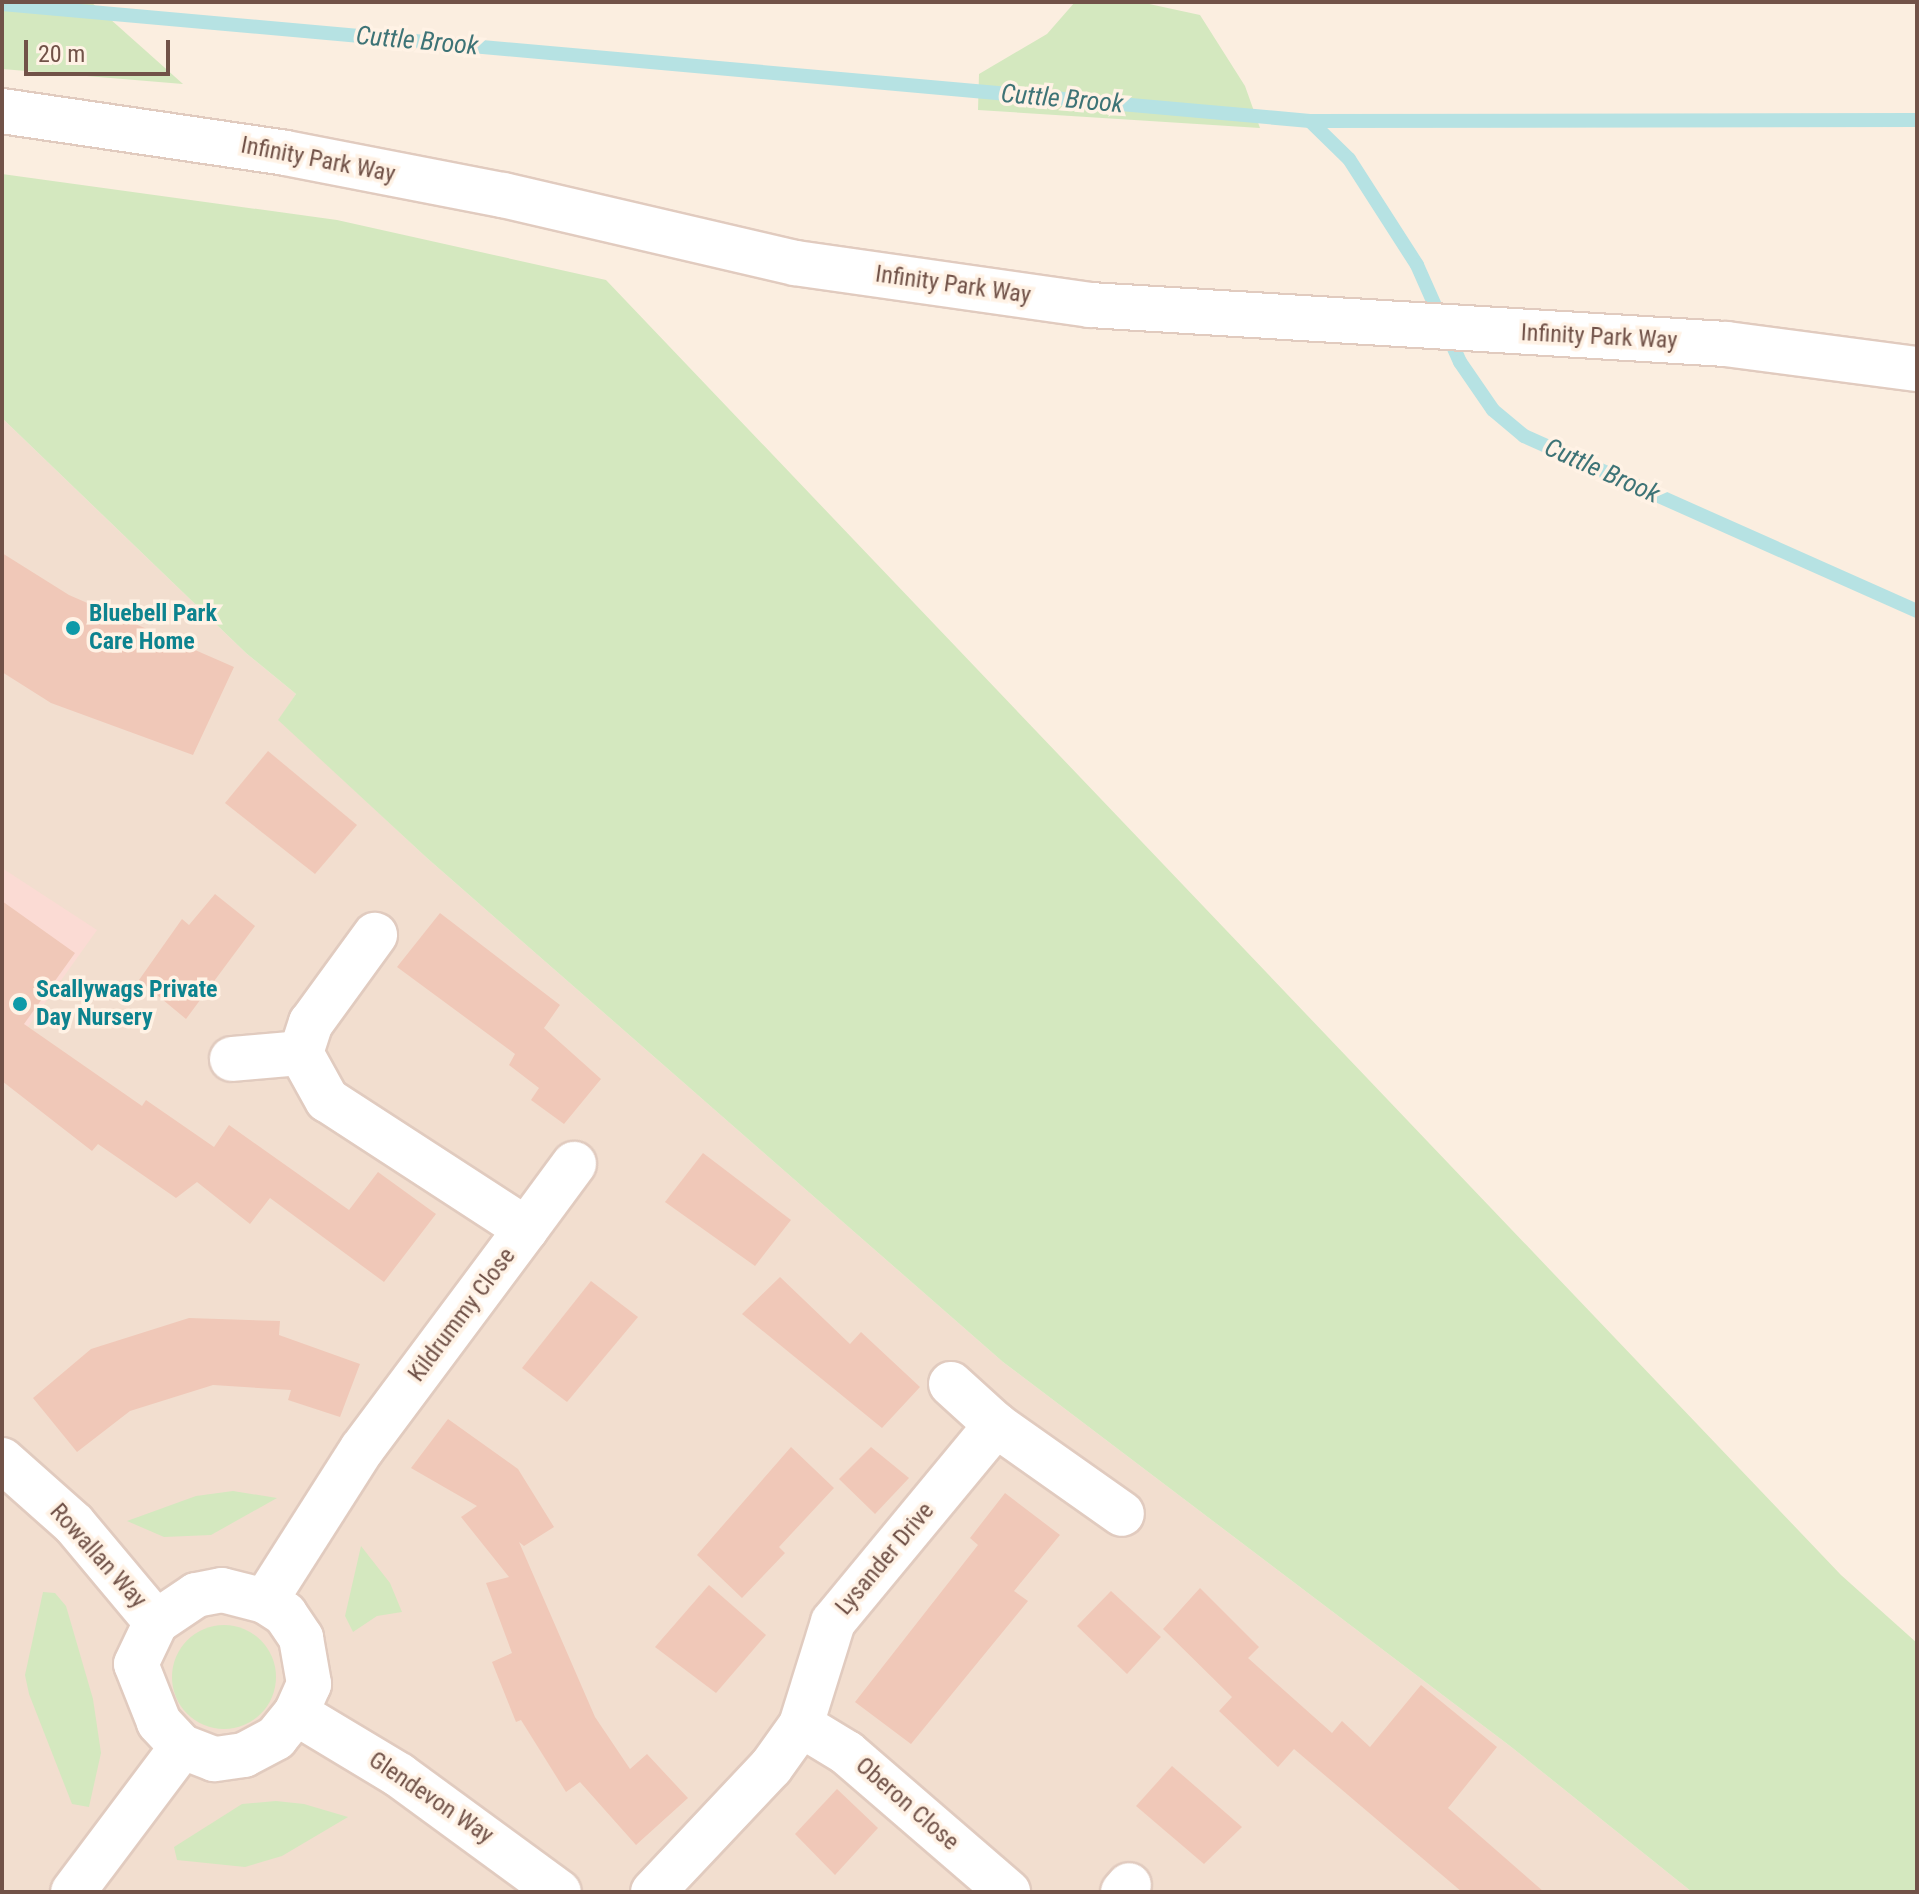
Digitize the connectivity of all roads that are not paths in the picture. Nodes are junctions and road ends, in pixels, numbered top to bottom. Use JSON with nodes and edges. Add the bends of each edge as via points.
{"nodes":[{"id":1,"x":2,"y":111,"type":"edge"},
{"id":2,"x":1917,"y":369,"type":"edge"},
{"id":3,"x":375,"y":935,"type":"dead end"},
{"id":4,"x":301,"y":1053,"type":"junction"},
{"id":5,"x":232,"y":1059,"type":"dead end"},
{"id":6,"x":574,"y":1164,"type":"dead end"},
{"id":7,"x":526,"y":1229,"type":"junction"},
{"id":8,"x":951,"y":1384,"type":"dead end"},
{"id":9,"x":996,"y":1425,"type":"junction"},
{"id":10,"x":2,"y":1460,"type":"edge"},
{"id":11,"x":1122,"y":1514,"type":"dead end"},
{"id":12,"x":265,"y":1601,"type":"junction"},
{"id":13,"x":156,"y":1622,"type":"junction"},
{"id":14,"x":296,"y":1713,"type":"junction"},
{"id":15,"x":801,"y":1725,"type":"junction"},
{"id":16,"x":182,"y":1747,"type":"junction"},
{"id":17,"x":73,"y":1892,"type":"edge"},
{"id":18,"x":559,"y":1892,"type":"edge"},
{"id":19,"x":653,"y":1892,"type":"edge"},
{"id":20,"x":1008,"y":1892,"type":"edge"}],
"edges":[{"from":1,"to":2,"type":"street","name":"Infinity Park Way","via":[[286,153],[503,195],[795,263],[1090,305],[1726,344]]},
{"from":3,"to":4,"type":"street","via":[[311,1023]]},
{"from":4,"to":5,"type":"street"},
{"from":4,"to":7,"type":"street","name":"Kildrummy Close","via":[[327,1100]]},
{"from":6,"to":7,"type":"street"},
{"from":7,"to":12,"type":"street","name":"Kildrummy Close","via":[[362,1449]]},
{"from":8,"to":9,"type":"street"},
{"from":9,"to":11,"type":"street"},
{"from":9,"to":15,"type":"street","name":"Lysander Drive","via":[[833,1622]]},
{"from":10,"to":13,"type":"street","name":"Rowallan Way","via":[[74,1524]]},
{"from":12,"to":13,"type":"street","via":[[222,1590],[196,1595]]},
{"from":12,"to":14,"type":"street","via":[[285,1614],[308,1660],[309,1684]]},
{"from":13,"to":16,"type":"street","via":[[136,1664],[146,1700]]},
{"from":14,"to":16,"type":"street","via":[[276,1738],[244,1755],[214,1759]]},
{"from":14,"to":18,"type":"street","name":"Glendevon Way","via":[[399,1775]]},
{"from":15,"to":19,"type":"street","name":"Lysander Drive","via":[[771,1767]]},
{"from":15,"to":20,"type":"street","name":"Oberon Close","via":[[847,1753]]},
{"from":16,"to":17,"type":"street"}]}
